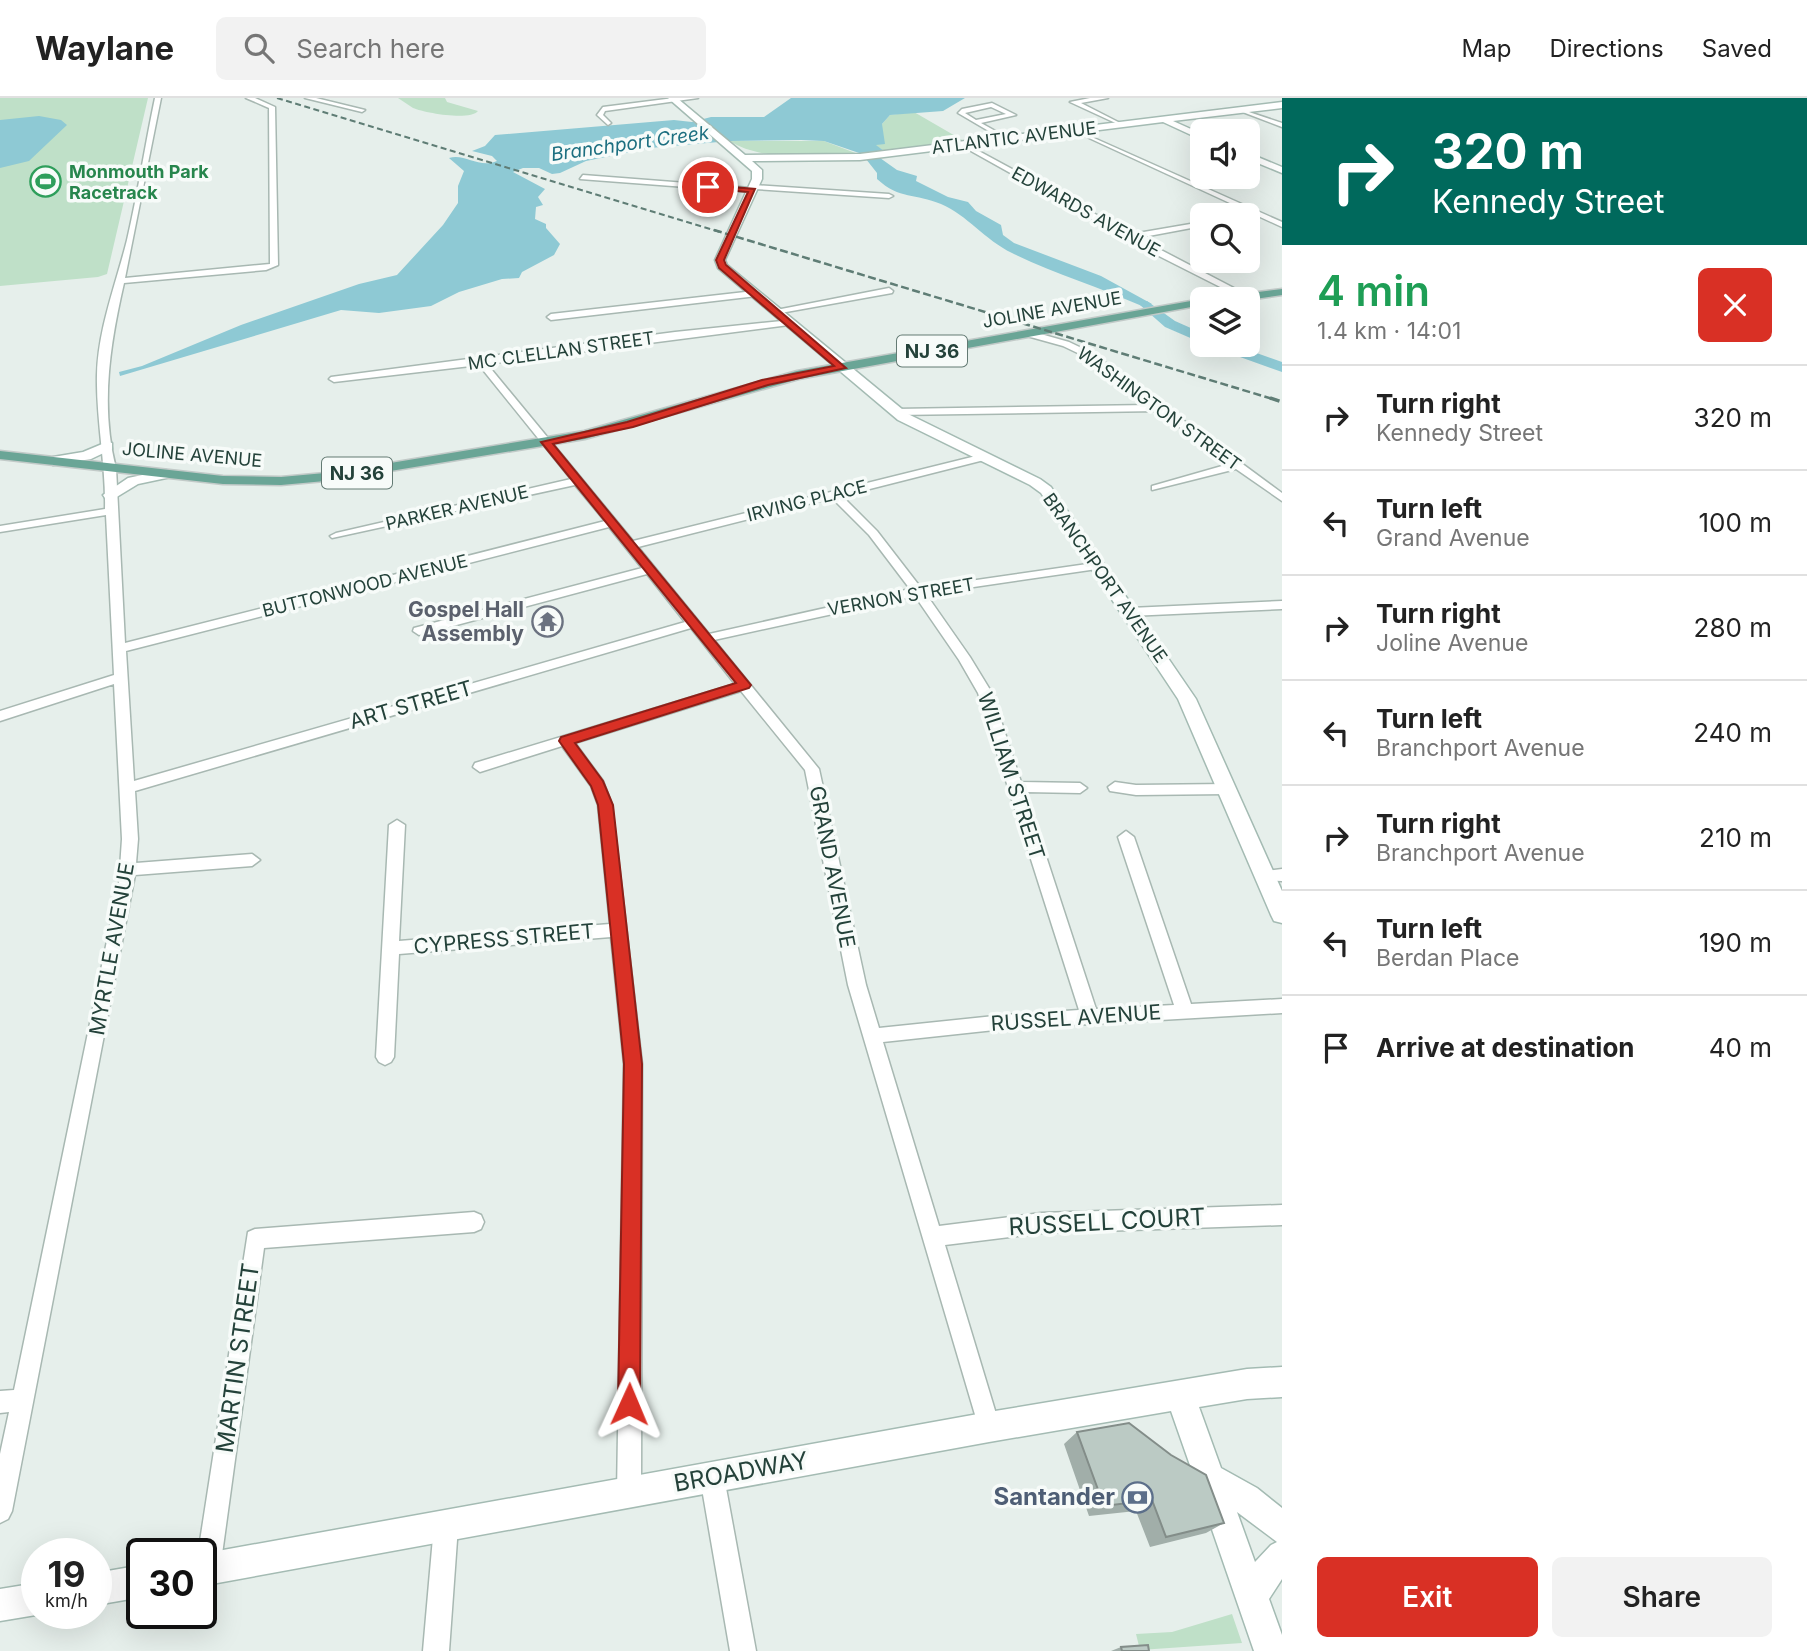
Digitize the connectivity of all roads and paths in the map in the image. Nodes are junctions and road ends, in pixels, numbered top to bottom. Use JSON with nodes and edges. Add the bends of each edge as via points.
{"nodes":[{"id":1,"x":158,"y":98,"type":"edge"},
{"id":2,"x":249,"y":98,"type":"edge"},
{"id":3,"x":308,"y":98,"type":"edge"},
{"id":4,"x":695,"y":98,"type":"edge"},
{"id":5,"x":1065,"y":98,"type":"edge"},
{"id":6,"x":1105,"y":98,"type":"edge"},
{"id":7,"x":1241,"y":98,"type":"edge"},
{"id":8,"x":674,"y":100,"type":"edge"},
{"id":9,"x":333,"y":101,"type":"edge"},
{"id":10,"x":1074,"y":102,"type":"junction"},
{"id":11,"x":594,"y":104,"type":"dead end"},
{"id":12,"x":1282,"y":105,"type":"edge"},
{"id":13,"x":1264,"y":107,"type":"junction"},
{"id":14,"x":603,"y":109,"type":"junction"},
{"id":15,"x":362,"y":110,"type":"dead end"},
{"id":16,"x":1242,"y":110,"type":"junction"},
{"id":17,"x":1163,"y":120,"type":"junction"},
{"id":18,"x":975,"y":122,"type":"junction"},
{"id":19,"x":608,"y":123,"type":"dead end"},
{"id":20,"x":1120,"y":125,"type":"junction"},
{"id":21,"x":1282,"y":125,"type":"edge"},
{"id":22,"x":1078,"y":131,"type":"junction"},
{"id":23,"x":1190,"y":132,"type":"edge"},
{"id":24,"x":1006,"y":139,"type":"junction"},
{"id":25,"x":727,"y":144,"type":"junction"},
{"id":26,"x":964,"y":145,"type":"junction"},
{"id":27,"x":772,"y":156,"type":"junction"},
{"id":28,"x":790,"y":156,"type":"junction"},
{"id":29,"x":746,"y":158,"type":"junction"},
{"id":30,"x":1260,"y":160,"type":"edge"},
{"id":31,"x":1280,"y":168,"type":"edge"},
{"id":32,"x":583,"y":177,"type":"dead end"},
{"id":33,"x":754,"y":185,"type":"junction"},
{"id":34,"x":889,"y":196,"type":"dead end"},
{"id":35,"x":1235,"y":203,"type":"edge"},
{"id":36,"x":1270,"y":212,"type":"dead end"},
{"id":37,"x":1260,"y":214,"type":"edge"},
{"id":38,"x":1260,"y":214,"type":"edge"},
{"id":39,"x":1282,"y":225,"type":"edge"},
{"id":40,"x":1190,"y":226,"type":"edge"},
{"id":41,"x":1131,"y":237,"type":"junction"},
{"id":42,"x":119,"y":281,"type":"junction"},
{"id":43,"x":1228,"y":287,"type":"edge"},
{"id":44,"x":889,"y":291,"type":"dead end"},
{"id":45,"x":1282,"y":292,"type":"edge"},
{"id":46,"x":754,"y":294,"type":"junction"},
{"id":47,"x":1260,"y":295,"type":"edge"},
{"id":48,"x":1190,"y":304,"type":"edge"},
{"id":49,"x":775,"y":311,"type":"junction"},
{"id":50,"x":551,"y":317,"type":"dead end"},
{"id":51,"x":789,"y":322,"type":"junction"},
{"id":52,"x":1030,"y":334,"type":"junction"},
{"id":53,"x":481,"y":363,"type":"junction"},
{"id":54,"x":841,"y":368,"type":"junction"},
{"id":55,"x":334,"y":379,"type":"dead end"},
{"id":56,"x":1161,"y":408,"type":"junction"},
{"id":57,"x":896,"y":412,"type":"junction"},
{"id":58,"x":546,"y":442,"type":"junction"},
{"id":59,"x":107,"y":446,"type":"junction"},
{"id":60,"x":0,"y":455,"type":"edge"},
{"id":61,"x":984,"y":457,"type":"junction"},
{"id":62,"x":53,"y":461,"type":"junction"},
{"id":63,"x":1237,"y":465,"type":"junction"},
{"id":64,"x":111,"y":468,"type":"junction"},
{"id":65,"x":166,"y":474,"type":"junction"},
{"id":66,"x":577,"y":481,"type":"junction"},
{"id":67,"x":1156,"y":488,"type":"dead end"},
{"id":68,"x":834,"y":494,"type":"junction"},
{"id":69,"x":1282,"y":498,"type":"edge"},
{"id":70,"x":111,"y":503,"type":"junction"},
{"id":71,"x":612,"y":523,"type":"junction"},
{"id":72,"x":0,"y":528,"type":"edge"},
{"id":73,"x":336,"y":536,"type":"dead end"},
{"id":74,"x":631,"y":545,"type":"junction"},
{"id":75,"x":1097,"y":565,"type":"junction"},
{"id":76,"x":651,"y":569,"type":"junction"},
{"id":77,"x":918,"y":592,"type":"junction"},
{"id":78,"x":1282,"y":606,"type":"edge"},
{"id":79,"x":1130,"y":612,"type":"junction"},
{"id":80,"x":695,"y":623,"type":"junction"},
{"id":81,"x":419,"y":631,"type":"dead end"},
{"id":82,"x":707,"y":638,"type":"junction"},
{"id":83,"x":120,"y":649,"type":"junction"},
{"id":84,"x":120,"y":678,"type":"junction"},
{"id":85,"x":744,"y":685,"type":"junction"},
{"id":86,"x":0,"y":716,"type":"edge"},
{"id":87,"x":566,"y":741,"type":"junction"},
{"id":88,"x":480,"y":767,"type":"dead end"},
{"id":89,"x":1016,"y":787,"type":"junction"},
{"id":90,"x":1115,"y":787,"type":"dead end"},
{"id":91,"x":128,"y":788,"type":"junction"},
{"id":92,"x":1080,"y":788,"type":"dead end"},
{"id":93,"x":1228,"y":789,"type":"junction"},
{"id":94,"x":397,"y":825,"type":"dead end"},
{"id":95,"x":1126,"y":837,"type":"dead end"},
{"id":96,"x":252,"y":860,"type":"dead end"},
{"id":97,"x":128,"y":870,"type":"junction"},
{"id":98,"x":1274,"y":875,"type":"edge"},
{"id":99,"x":1282,"y":915,"type":"edge"},
{"id":100,"x":618,"y":930,"type":"junction"},
{"id":101,"x":390,"y":948,"type":"junction"},
{"id":102,"x":1282,"y":1006,"type":"edge"},
{"id":103,"x":1185,"y":1012,"type":"junction"},
{"id":104,"x":1090,"y":1017,"type":"junction"},
{"id":105,"x":871,"y":1036,"type":"junction"},
{"id":106,"x":385,"y":1057,"type":"dead end"},
{"id":107,"x":1282,"y":1215,"type":"edge"},
{"id":108,"x":474,"y":1222,"type":"dead end"},
{"id":109,"x":932,"y":1237,"type":"junction"},
{"id":110,"x":1282,"y":1382,"type":"edge"},
{"id":111,"x":1180,"y":1395,"type":"junction"},
{"id":112,"x":11,"y":1401,"type":"edge"},
{"id":113,"x":1107,"y":1406,"type":"junction"},
{"id":114,"x":989,"y":1427,"type":"junction"},
{"id":115,"x":1139,"y":1433,"type":"edge"},
{"id":116,"x":1168,"y":1454,"type":"edge"},
{"id":117,"x":712,"y":1477,"type":"junction"},
{"id":118,"x":1210,"y":1479,"type":"junction"},
{"id":119,"x":629,"y":1493,"type":"junction"},
{"id":120,"x":0,"y":1511,"type":"edge"},
{"id":121,"x":446,"y":1526,"type":"junction"},
{"id":122,"x":1282,"y":1528,"type":"edge"},
{"id":123,"x":210,"y":1538,"type":"edge"},
{"id":124,"x":1282,"y":1556,"type":"edge"},
{"id":125,"x":217,"y":1568,"type":"edge"},
{"id":126,"x":1252,"y":1596,"type":"junction"},
{"id":127,"x":21,"y":1602,"type":"edge"},
{"id":128,"x":0,"y":1605,"type":"edge"},
{"id":129,"x":436,"y":1651,"type":"edge"},
{"id":130,"x":743,"y":1651,"type":"edge"},
{"id":131,"x":1271,"y":1651,"type":"edge"}],
"edges":[{"from":1,"to":42,"type":"street","name":"MYRTLE AVENUE"},
{"from":2,"to":42,"type":"street","via":[[272,107],[274,265]]},
{"from":3,"to":9,"type":"street"},
{"from":4,"to":8,"type":"street"},
{"from":5,"to":10,"type":"street"},
{"from":6,"to":10,"type":"street"},
{"from":7,"to":13,"type":"street"},
{"from":8,"to":14,"type":"street"},
{"from":8,"to":25,"type":"street"},
{"from":9,"to":15,"type":"street"},
{"from":10,"to":20,"type":"street"},
{"from":11,"to":14,"type":"street"},
{"from":12,"to":13,"type":"street","name":"ATLANTIC AVENUE"},
{"from":13,"to":16,"type":"street","name":"ATLANTIC AVENUE"},
{"from":14,"to":19,"type":"street","via":[[600,115]]},
{"from":16,"to":17,"type":"street","name":"ATLANTIC AVENUE"},
{"from":16,"to":21,"type":"street"},
{"from":17,"to":20,"type":"street","name":"ATLANTIC AVENUE"},
{"from":17,"to":23,"type":"street"},
{"from":18,"to":18,"type":"street","via":[[961,112],[992,105],[1013,114]]},
{"from":18,"to":24,"type":"street"},
{"from":20,"to":22,"type":"street","name":"ATLANTIC AVENUE"},
{"from":22,"to":24,"type":"street","name":"ATLANTIC AVENUE"},
{"from":22,"to":35,"type":"street"},
{"from":24,"to":26,"type":"street","name":"ATLANTIC AVENUE"},
{"from":25,"to":28,"type":"street","via":[[751,153]]},
{"from":25,"to":29,"type":"street"},
{"from":26,"to":28,"type":"street","name":"ATLANTIC AVENUE","via":[[862,157]]},
{"from":26,"to":41,"type":"street","name":"EDWARDS AVENUE"},
{"from":27,"to":28,"type":"street","name":"ATLANTIC AVENUE"},
{"from":27,"to":29,"type":"street","name":"ATLANTIC AVENUE"},
{"from":27,"to":33,"type":"street"},
{"from":29,"to":33,"type":"street","via":[[757,170]]},
{"from":30,"to":31,"type":"street"},
{"from":32,"to":33,"type":"street"},
{"from":33,"to":34,"type":"street"},
{"from":33,"to":46,"type":"street","name":"BRANCHPORT AVENUE","via":[[720,264]]},
{"from":36,"to":37,"type":"street"},
{"from":38,"to":39,"type":"street"},
{"from":40,"to":41,"type":"street"},
{"from":41,"to":43,"type":"street","name":"EDWARDS AVENUE"},
{"from":42,"to":59,"type":"street","name":"MYRTLE AVENUE","via":[[102,378]]},
{"from":44,"to":49,"type":"street"},
{"from":45,"to":47,"type":"main road"},
{"from":46,"to":49,"type":"street","name":"BRANCHPORT AVENUE"},
{"from":46,"to":50,"type":"street"},
{"from":48,"to":52,"type":"main road","name":"JOLINE AVENUE","number":"NJ 36"},
{"from":49,"to":51,"type":"street","name":"BRANCHPORT AVENUE"},
{"from":51,"to":53,"type":"street","name":"MC CLELLAN STREET","via":[[612,342]]},
{"from":51,"to":54,"type":"street","name":"BRANCHPORT AVENUE"},
{"from":52,"to":54,"type":"main road","name":"JOLINE AVENUE","number":"NJ 36"},
{"from":52,"to":56,"type":"street","name":"WASHINGTON STREET","via":[[1078,349]]},
{"from":53,"to":55,"type":"street","name":"MC CLELLAN STREET"},
{"from":53,"to":58,"type":"street","name":"GRAND AVENUE"},
{"from":54,"to":57,"type":"street","name":"BRANCHPORT AVENUE"},
{"from":54,"to":58,"type":"main road","name":"JOLINE AVENUE","number":"NJ 36","via":[[766,382],[629,425]]},
{"from":56,"to":57,"type":"street"},
{"from":56,"to":63,"type":"street","name":"WASHINGTON STREET"},
{"from":57,"to":61,"type":"street","name":"BRANCHPORT AVENUE"},
{"from":58,"to":65,"type":"main road","name":"JOLINE AVENUE","number":"NJ 36","via":[[311,479],[248,481]]},
{"from":58,"to":66,"type":"street","name":"GRAND AVENUE"},
{"from":59,"to":62,"type":"street","via":[[86,456]]},
{"from":59,"to":64,"type":"street","name":"MYRTLE AVENUE"},
{"from":60,"to":62,"type":"main road","name":"JOLINE AVENUE","number":"NJ 36"},
{"from":61,"to":68,"type":"street","name":"IRVING PLACE"},
{"from":61,"to":75,"type":"street","name":"BRANCHPORT AVENUE","via":[[1046,490]]},
{"from":62,"to":64,"type":"main road","name":"JOLINE AVENUE","number":"NJ 36"},
{"from":63,"to":67,"type":"street"},
{"from":63,"to":69,"type":"street","name":"WASHINGTON STREET"},
{"from":64,"to":65,"type":"main road","name":"JOLINE AVENUE","number":"NJ 36"},
{"from":64,"to":70,"type":"street","name":"MYRTLE AVENUE"},
{"from":65,"to":70,"type":"street","via":[[138,479]]},
{"from":66,"to":71,"type":"street","name":"GRAND AVENUE"},
{"from":66,"to":73,"type":"street","name":"PARKER AVENUE"},
{"from":68,"to":74,"type":"street","name":"IRVING PLACE"},
{"from":68,"to":77,"type":"street","name":"WILLIAM STREET","via":[[867,523]]},
{"from":70,"to":72,"type":"street"},
{"from":70,"to":83,"type":"street","name":"MYRTLE AVENUE"},
{"from":71,"to":74,"type":"street","name":"GRAND AVENUE"},
{"from":71,"to":83,"type":"street","name":"BUTTONWOOD AVENUE"},
{"from":74,"to":76,"type":"street","name":"GRAND AVENUE"},
{"from":75,"to":77,"type":"street","name":"VERNON STREET"},
{"from":75,"to":79,"type":"street","name":"BRANCHPORT AVENUE"},
{"from":76,"to":80,"type":"street","name":"GRAND AVENUE"},
{"from":76,"to":81,"type":"street"},
{"from":77,"to":82,"type":"street","name":"VERNON STREET"},
{"from":77,"to":89,"type":"street","name":"WILLIAM STREET","via":[[985,693]]},
{"from":78,"to":79,"type":"street"},
{"from":79,"to":93,"type":"street","name":"BRANCHPORT AVENUE","via":[[1187,699]]},
{"from":80,"to":82,"type":"street","name":"GRAND AVENUE"},
{"from":80,"to":91,"type":"street","name":"ART STREET"},
{"from":82,"to":85,"type":"street","name":"GRAND AVENUE"},
{"from":83,"to":84,"type":"street","name":"MYRTLE AVENUE"},
{"from":84,"to":86,"type":"street"},
{"from":84,"to":91,"type":"street","name":"MYRTLE AVENUE"},
{"from":85,"to":87,"type":"street"},
{"from":85,"to":105,"type":"street","name":"GRAND AVENUE","via":[[804,756],[814,775]]},
{"from":87,"to":88,"type":"street"},
{"from":87,"to":100,"type":"street","via":[[604,798]]},
{"from":89,"to":92,"type":"street"},
{"from":89,"to":104,"type":"street","name":"WILLIAM STREET"},
{"from":90,"to":93,"type":"street"},
{"from":91,"to":97,"type":"street","name":"MYRTLE AVENUE"},
{"from":93,"to":98,"type":"street","name":"BRANCHPORT AVENUE"},
{"from":94,"to":101,"type":"street","name":"CYPRESS STREET"},
{"from":95,"to":103,"type":"street"},
{"from":96,"to":97,"type":"street"},
{"from":97,"to":112,"type":"street","name":"MYRTLE AVENUE"},
{"from":98,"to":99,"type":"street","name":"BRANCHPORT AVENUE"},
{"from":100,"to":101,"type":"street","name":"CYPRESS STREET"},
{"from":100,"to":119,"type":"street","via":[[633,1064]]},
{"from":101,"to":106,"type":"street","name":"CYPRESS STREET"},
{"from":102,"to":103,"type":"street","name":"RUSSEL AVENUE"},
{"from":103,"to":104,"type":"street","name":"RUSSEL AVENUE"},
{"from":104,"to":105,"type":"street","name":"RUSSEL AVENUE"},
{"from":105,"to":109,"type":"street","name":"GRAND AVENUE"},
{"from":107,"to":109,"type":"street","name":"RUSSELL COURT","via":[[1041,1223]]},
{"from":108,"to":123,"type":"street","name":"MARTIN STREET","via":[[255,1239]]},
{"from":109,"to":114,"type":"street","name":"GRAND AVENUE"},
{"from":110,"to":111,"type":"street","name":"BROADWAY"},
{"from":111,"to":113,"type":"street","name":"BROADWAY"},
{"from":111,"to":118,"type":"street"},
{"from":112,"to":120,"type":"street","name":"MYRTLE AVENUE"},
{"from":113,"to":114,"type":"street","name":"BROADWAY"},
{"from":113,"to":115,"type":"street"},
{"from":114,"to":117,"type":"street","name":"BROADWAY"},
{"from":116,"to":118,"type":"street"},
{"from":117,"to":119,"type":"street","name":"BROADWAY"},
{"from":117,"to":130,"type":"street"},
{"from":118,"to":122,"type":"street","via":[[1246,1499]]},
{"from":118,"to":126,"type":"street"},
{"from":119,"to":121,"type":"street","name":"BROADWAY"},
{"from":121,"to":125,"type":"street","name":"BROADWAY"},
{"from":121,"to":129,"type":"street"},
{"from":124,"to":126,"type":"street"},
{"from":126,"to":131,"type":"street"},
{"from":127,"to":128,"type":"street"}]}
